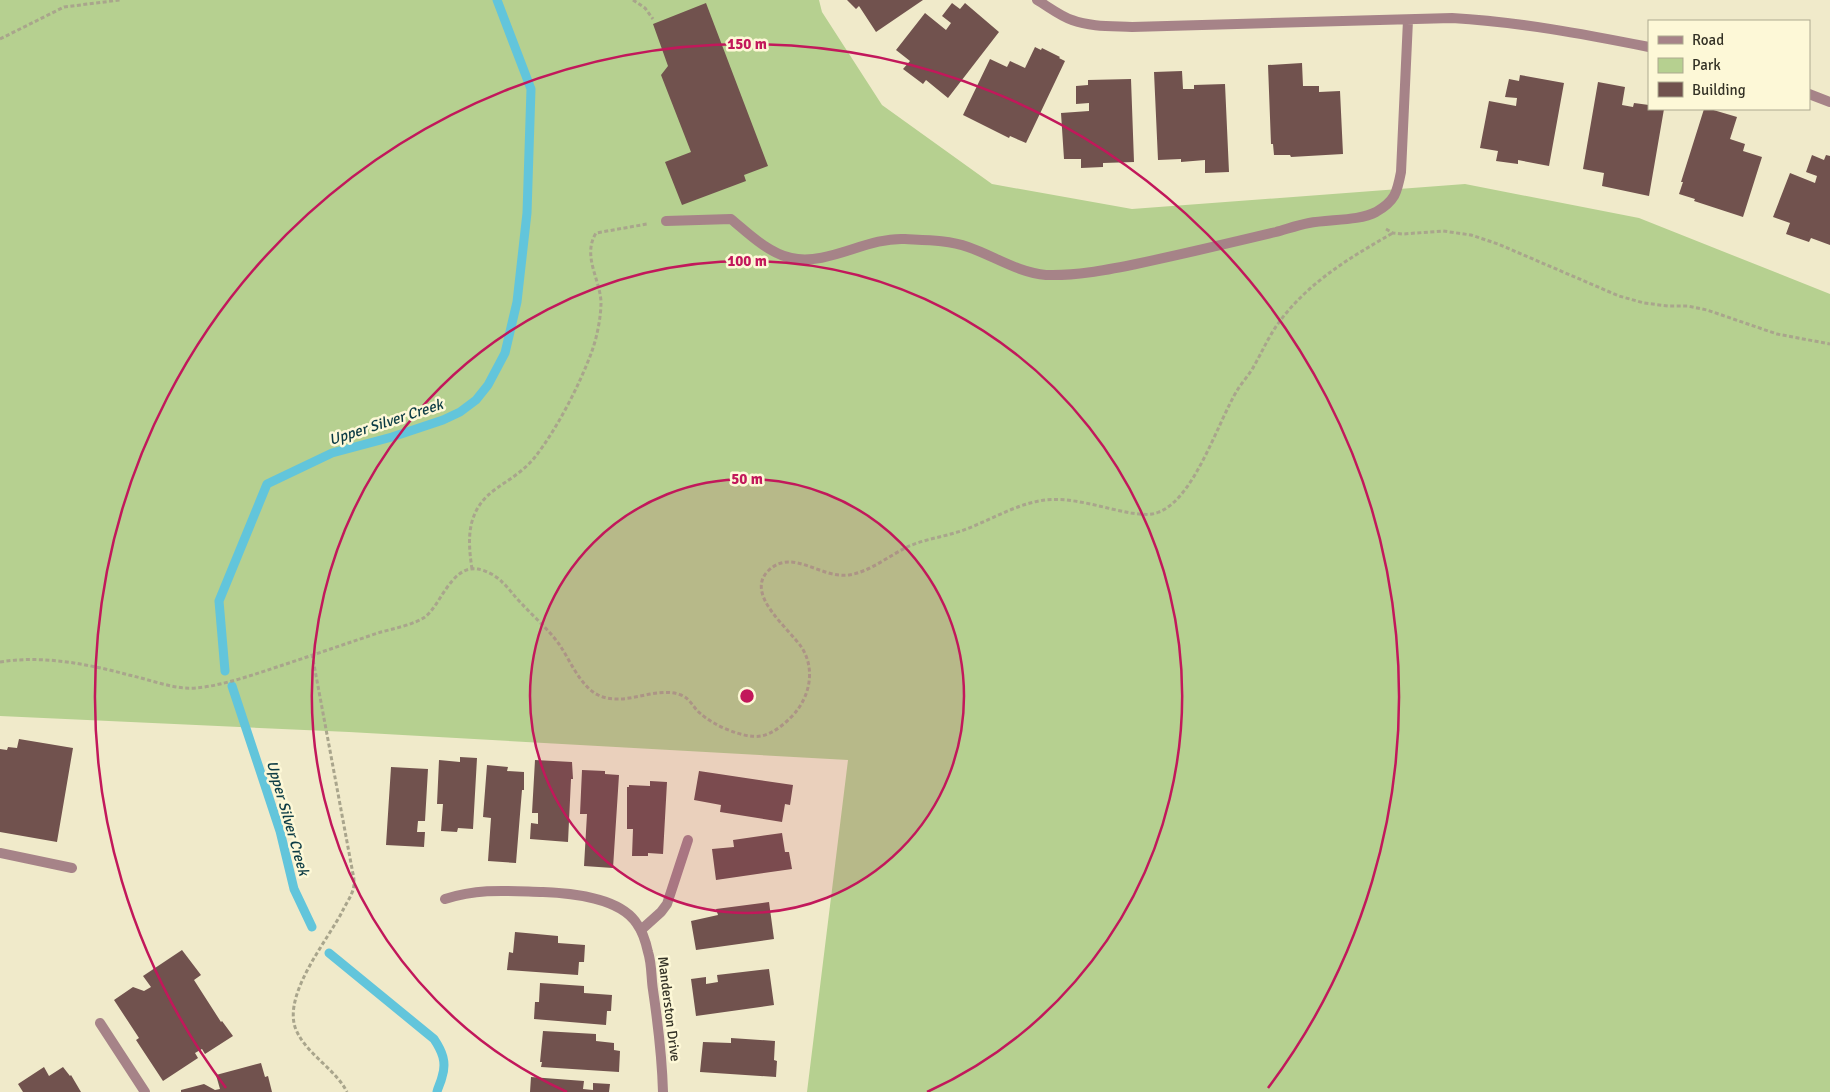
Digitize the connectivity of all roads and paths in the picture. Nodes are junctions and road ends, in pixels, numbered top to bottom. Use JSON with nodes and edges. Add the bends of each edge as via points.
{"nodes":[{"id":1,"x":120,"y":0,"type":"edge"},
{"id":2,"x":633,"y":0,"type":"edge"},
{"id":3,"x":1038,"y":0,"type":"edge"},
{"id":4,"x":653,"y":19,"type":"dead end"},
{"id":5,"x":1408,"y":20,"type":"junction"},
{"id":6,"x":0,"y":39,"type":"edge"},
{"id":7,"x":1648,"y":47,"type":"edge"},
{"id":8,"x":1810,"y":94,"type":"edge"},
{"id":9,"x":1830,"y":102,"type":"edge"},
{"id":10,"x":1364,"y":216,"type":"junction"},
{"id":11,"x":666,"y":221,"type":"joint"},
{"id":12,"x":1393,"y":233,"type":"junction"},
{"id":13,"x":1830,"y":344,"type":"edge"},
{"id":14,"x":472,"y":569,"type":"junction"},
{"id":15,"x":312,"y":654,"type":"junction"},
{"id":16,"x":0,"y":662,"type":"edge"},
{"id":17,"x":688,"y":840,"type":"dead end"},
{"id":18,"x":0,"y":853,"type":"edge"},
{"id":19,"x":72,"y":868,"type":"dead end"},
{"id":20,"x":445,"y":899,"type":"dead end"},
{"id":21,"x":641,"y":930,"type":"junction"},
{"id":22,"x":100,"y":1023,"type":"dead end"},
{"id":23,"x":145,"y":1092,"type":"edge"},
{"id":24,"x":347,"y":1092,"type":"edge"},
{"id":25,"x":663,"y":1092,"type":"edge"}],
"edges":[{"from":1,"to":6,"type":"path","via":[[64,7]]},
{"from":2,"to":4,"type":"path"},
{"from":3,"to":5,"type":"street","via":[[1073,21],[1104,26]]},
{"from":5,"to":7,"type":"street","via":[[1501,21]]},
{"from":5,"to":10,"type":"street","via":[[1398,189],[1385,206]]},
{"from":8,"to":9,"type":"street"},
{"from":10,"to":11,"type":"street","via":[[1309,223],[1149,261],[1065,275],[1024,271],[955,243],[905,239],[885,239],[828,256],[803,260],[788,258],[762,244],[731,218]]},
{"from":10,"to":12,"type":"path"},
{"from":11,"to":14,"type":"path","via":[[596,233],[590,242],[601,302],[593,349],[577,386],[541,449],[520,471],[494,489],[473,514],[470,540]]},
{"from":12,"to":13,"type":"path","via":[[1443,231],[1471,235],[1619,296],[1644,303],[1688,306],[1777,334]]},
{"from":12,"to":14,"type":"path","via":[[1322,277],[1280,320],[1238,389],[1198,470],[1179,497],[1159,512],[1137,514],[1070,500],[1039,501],[960,531],[925,540],[848,575],[834,575],[793,562],[777,564],[764,573],[763,595],[774,615],[803,649],[809,665],[809,682],[799,708],[774,731],[760,737],[746,736],[714,723],[684,696],[665,692],[622,699],[597,695],[552,636],[501,580],[479,568]]},
{"from":14,"to":15,"type":"path","via":[[451,582],[424,617]]},
{"from":15,"to":16,"type":"path","via":[[213,685],[188,688],[70,662],[17,659]]},
{"from":15,"to":24,"type":"path","via":[[354,886],[304,980],[296,998],[293,1018],[300,1037]]},
{"from":17,"to":21,"type":"street","via":[[667,904]]},
{"from":18,"to":19,"type":"street"},
{"from":20,"to":21,"type":"street","via":[[483,890],[581,896],[625,912]]},
{"from":21,"to":25,"type":"street","name":"Manderston Drive","via":[[649,955]]},
{"from":22,"to":23,"type":"street"}]}
